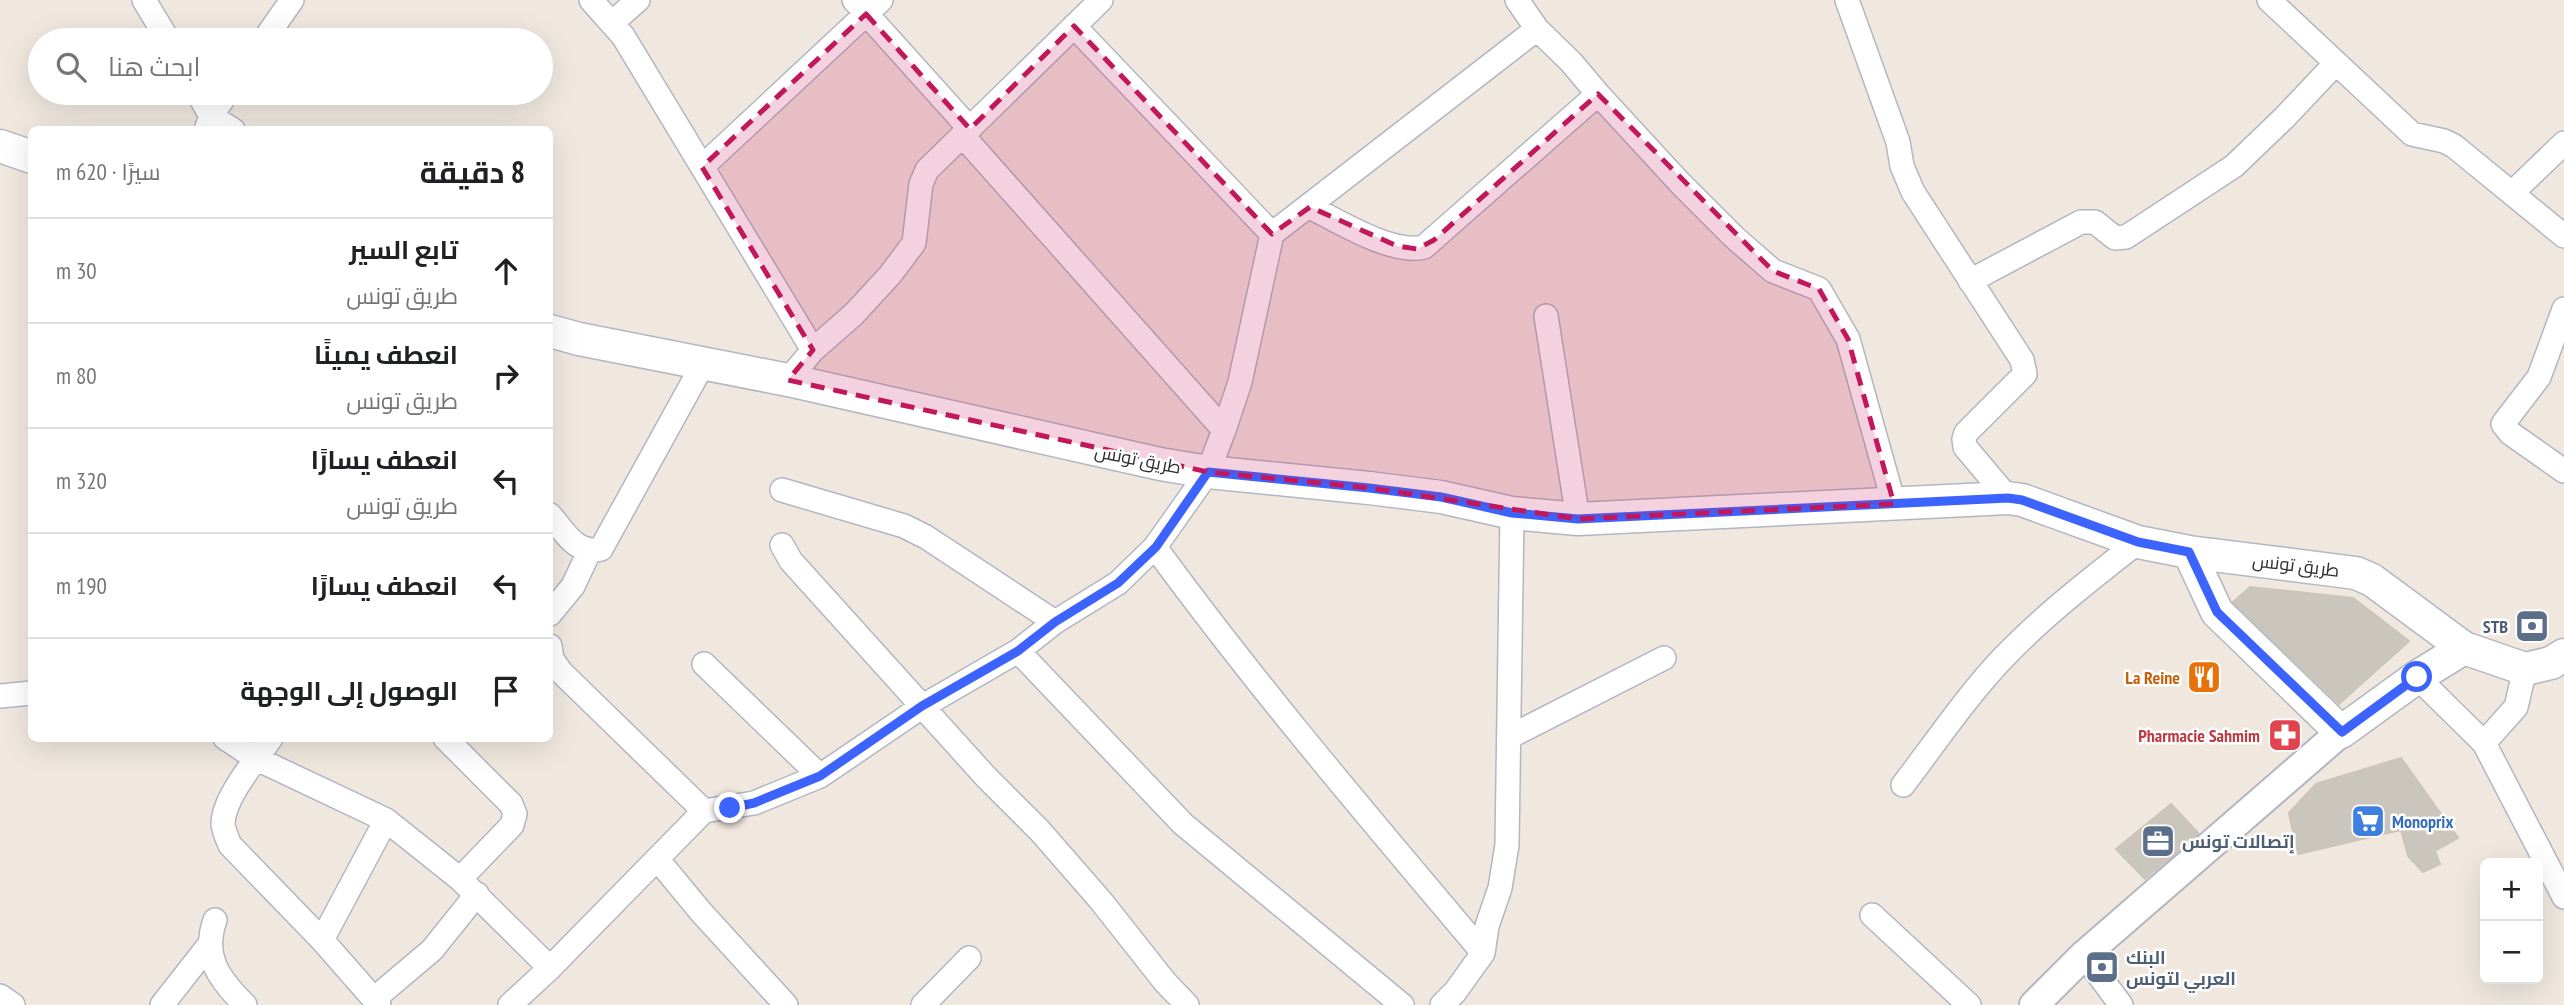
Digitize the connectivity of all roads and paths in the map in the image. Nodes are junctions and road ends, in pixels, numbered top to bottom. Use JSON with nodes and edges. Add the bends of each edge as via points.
{"nodes":[{"id":1,"x":144,"y":0,"type":"edge"},
{"id":2,"x":292,"y":0,"type":"edge"},
{"id":3,"x":591,"y":0,"type":"edge"},
{"id":4,"x":638,"y":0,"type":"edge"},
{"id":5,"x":1101,"y":0,"type":"edge"},
{"id":6,"x":1517,"y":0,"type":"edge"},
{"id":7,"x":1847,"y":0,"type":"edge"},
{"id":8,"x":2269,"y":0,"type":"edge"},
{"id":9,"x":867,"y":5,"type":"edge"},
{"id":10,"x":612,"y":23,"type":"junction"},
{"id":11,"x":1074,"y":26,"type":"junction"},
{"id":12,"x":161,"y":28,"type":"edge"},
{"id":13,"x":272,"y":28,"type":"edge"},
{"id":14,"x":1537,"y":29,"type":"junction"},
{"id":15,"x":2336,"y":63,"type":"junction"},
{"id":16,"x":1598,"y":94,"type":"junction"},
{"id":17,"x":202,"y":105,"type":"edge"},
{"id":18,"x":220,"y":105,"type":"edge"},
{"id":19,"x":209,"y":123,"type":"edge"},
{"id":20,"x":966,"y":132,"type":"junction"},
{"id":21,"x":2564,"y":143,"type":"edge"},
{"id":22,"x":0,"y":146,"type":"edge"},
{"id":23,"x":28,"y":156,"type":"edge"},
{"id":24,"x":702,"y":167,"type":"junction"},
{"id":25,"x":2512,"y":193,"type":"junction"},
{"id":26,"x":1310,"y":207,"type":"junction"},
{"id":27,"x":1272,"y":234,"type":"junction"},
{"id":28,"x":2564,"y":236,"type":"edge"},
{"id":29,"x":1969,"y":281,"type":"junction"},
{"id":30,"x":2564,"y":309,"type":"edge"},
{"id":31,"x":1546,"y":316,"type":"dead end"},
{"id":32,"x":553,"y":332,"type":"edge"},
{"id":33,"x":813,"y":350,"type":"junction"},
{"id":34,"x":703,"y":364,"type":"junction"},
{"id":35,"x":788,"y":380,"type":"junction"},
{"id":36,"x":1224,"y":430,"type":"junction"},
{"id":37,"x":2564,"y":471,"type":"edge"},
{"id":38,"x":1208,"y":472,"type":"junction"},
{"id":39,"x":782,"y":490,"type":"dead end"},
{"id":40,"x":2008,"y":498,"type":"junction"},
{"id":41,"x":1894,"y":504,"type":"junction"},
{"id":42,"x":1512,"y":513,"type":"junction"},
{"id":43,"x":553,"y":518,"type":"edge"},
{"id":44,"x":1578,"y":519,"type":"junction"},
{"id":45,"x":2138,"y":542,"type":"junction"},
{"id":46,"x":782,"y":545,"type":"dead end"},
{"id":47,"x":1156,"y":547,"type":"junction"},
{"id":48,"x":590,"y":552,"type":"junction"},
{"id":49,"x":2189,"y":552,"type":"junction"},
{"id":50,"x":553,"y":610,"type":"edge"},
{"id":51,"x":1055,"y":622,"type":"junction"},
{"id":52,"x":2464,"y":648,"type":"junction"},
{"id":53,"x":1018,"y":651,"type":"junction"},
{"id":54,"x":2564,"y":655,"type":"edge"},
{"id":55,"x":1664,"y":658,"type":"dead end"},
{"id":56,"x":553,"y":660,"type":"edge"},
{"id":57,"x":704,"y":664,"type":"dead end"},
{"id":58,"x":2525,"y":669,"type":"junction"},
{"id":59,"x":2417,"y":677,"type":"junction"},
{"id":60,"x":28,"y":694,"type":"edge"},
{"id":61,"x":0,"y":696,"type":"edge"},
{"id":62,"x":922,"y":706,"type":"junction"},
{"id":63,"x":2342,"y":732,"type":"junction"},
{"id":64,"x":1509,"y":737,"type":"junction"},
{"id":65,"x":231,"y":742,"type":"edge"},
{"id":66,"x":268,"y":742,"type":"edge"},
{"id":67,"x":449,"y":742,"type":"edge"},
{"id":68,"x":2484,"y":743,"type":"junction"},
{"id":69,"x":257,"y":759,"type":"junction"},
{"id":70,"x":820,"y":776,"type":"junction"},
{"id":71,"x":1903,"y":785,"type":"dead end"},
{"id":72,"x":704,"y":811,"type":"junction"},
{"id":73,"x":386,"y":820,"type":"junction"},
{"id":74,"x":658,"y":860,"type":"junction"},
{"id":75,"x":469,"y":886,"type":"junction"},
{"id":76,"x":2564,"y":897,"type":"edge"},
{"id":77,"x":1872,"y":915,"type":"dead end"},
{"id":78,"x":215,"y":920,"type":"dead end"},
{"id":79,"x":322,"y":940,"type":"junction"},
{"id":80,"x":209,"y":945,"type":"junction"},
{"id":81,"x":1483,"y":953,"type":"junction"},
{"id":82,"x":2084,"y":954,"type":"junction"},
{"id":83,"x":969,"y":958,"type":"dead end"},
{"id":84,"x":550,"y":968,"type":"junction"},
{"id":85,"x":0,"y":996,"type":"edge"},
{"id":86,"x":525,"y":1000,"type":"edge"},
{"id":87,"x":376,"y":1002,"type":"edge"},
{"id":88,"x":13,"y":1005,"type":"edge"},
{"id":89,"x":162,"y":1005,"type":"edge"},
{"id":90,"x":245,"y":1005,"type":"edge"},
{"id":91,"x":786,"y":1005,"type":"edge"},
{"id":92,"x":923,"y":1005,"type":"edge"},
{"id":93,"x":1187,"y":1005,"type":"edge"},
{"id":94,"x":1402,"y":1005,"type":"edge"},
{"id":95,"x":1442,"y":1005,"type":"edge"},
{"id":96,"x":1969,"y":1005,"type":"edge"},
{"id":97,"x":2034,"y":1005,"type":"edge"},
{"id":98,"x":2121,"y":1005,"type":"edge"}],
"edges":[{"from":1,"to":12,"type":"street"},
{"from":2,"to":13,"type":"street"},
{"from":3,"to":10,"type":"street"},
{"from":4,"to":10,"type":"street"},
{"from":5,"to":11,"type":"street"},
{"from":6,"to":14,"type":"street"},
{"from":7,"to":29,"type":"street","via":[[1913,192]]},
{"from":8,"to":15,"type":"street"},
{"from":9,"to":20,"type":"street"},
{"from":9,"to":24,"type":"street"},
{"from":10,"to":24,"type":"street"},
{"from":11,"to":20,"type":"street"},
{"from":11,"to":27,"type":"street"},
{"from":14,"to":16,"type":"street"},
{"from":14,"to":26,"type":"street"},
{"from":15,"to":25,"type":"street","via":[[2412,134],[2454,146]]},
{"from":15,"to":29,"type":"street","via":[[2234,166],[2126,237],[2115,238],[2095,222],[2081,222]]},
{"from":16,"to":26,"type":"street","via":[[1424,247],[1397,246]]},
{"from":16,"to":41,"type":"street","via":[[1735,238],[1773,271],[1819,289],[1847,340]]},
{"from":17,"to":19,"type":"street"},
{"from":18,"to":19,"type":"street"},
{"from":20,"to":33,"type":"street","via":[[928,170],[921,184],[914,243],[854,314]]},
{"from":20,"to":36,"type":"street"},
{"from":21,"to":25,"type":"street"},
{"from":22,"to":23,"type":"main road"},
{"from":24,"to":33,"type":"street"},
{"from":25,"to":28,"type":"street"},
{"from":26,"to":27,"type":"street"},
{"from":27,"to":36,"type":"street","via":[[1240,382]]},
{"from":29,"to":40,"type":"street","via":[[2024,368],[2025,374],[1964,439],[1965,447]]},
{"from":30,"to":37,"type":"street","via":[[2539,377],[2503,424]]},
{"from":31,"to":44,"type":"street"},
{"from":32,"to":34,"type":"main road","name":"طريق تونس"},
{"from":33,"to":35,"type":"street"},
{"from":34,"to":35,"type":"main road","name":"طريق تونس"},
{"from":34,"to":48,"type":"street","via":[[601,549]]},
{"from":35,"to":38,"type":"main road","name":"طريق تونس"},
{"from":36,"to":38,"type":"street"},
{"from":38,"to":42,"type":"main road","name":"طريق تونس","via":[[1441,497]]},
{"from":38,"to":47,"type":"street"},
{"from":39,"to":51,"type":"street","via":[[904,526]]},
{"from":40,"to":41,"type":"main road","name":"طريق تونس"},
{"from":40,"to":45,"type":"main road","name":"طريق تونس","via":[[2035,503]]},
{"from":41,"to":44,"type":"main road","name":"طريق تونس"},
{"from":42,"to":44,"type":"main road","name":"طريق تونس"},
{"from":42,"to":64,"type":"street"},
{"from":43,"to":48,"type":"street","via":[[579,548]]},
{"from":45,"to":49,"type":"main road","name":"طريق تونس"},
{"from":45,"to":71,"type":"street","via":[[2067,598],[2003,658]]},
{"from":46,"to":62,"type":"street","via":[[791,561]]},
{"from":47,"to":51,"type":"street","via":[[1118,583]]},
{"from":47,"to":81,"type":"street","via":[[1307,744]]},
{"from":48,"to":50,"type":"street","via":[[573,586]]},
{"from":49,"to":52,"type":"main road","name":"طريق تونس","via":[[2356,573]]},
{"from":49,"to":63,"type":"main road","via":[[2217,612]]},
{"from":51,"to":53,"type":"street"},
{"from":52,"to":58,"type":"main road","name":"طريق تونس"},
{"from":52,"to":59,"type":"main road"},
{"from":53,"to":62,"type":"street"},
{"from":53,"to":94,"type":"street","via":[[1184,824]]},
{"from":54,"to":58,"type":"main road"},
{"from":55,"to":64,"type":"street"},
{"from":56,"to":72,"type":"street"},
{"from":57,"to":70,"type":"street"},
{"from":58,"to":68,"type":"street","via":[[2515,707]]},
{"from":59,"to":63,"type":"main road"},
{"from":59,"to":68,"type":"street"},
{"from":60,"to":61,"type":"street"},
{"from":62,"to":70,"type":"street"},
{"from":62,"to":93,"type":"street","via":[[1040,831]]},
{"from":63,"to":82,"type":"street"},
{"from":64,"to":81,"type":"street","via":[[1507,845]]},
{"from":65,"to":69,"type":"street"},
{"from":66,"to":69,"type":"street"},
{"from":67,"to":75,"type":"street","via":[[511,804],[515,814]]},
{"from":68,"to":76,"type":"street"},
{"from":69,"to":73,"type":"street"},
{"from":69,"to":79,"type":"street","via":[[229,803],[223,828],[241,859]]},
{"from":70,"to":72,"type":"street","via":[[754,803]]},
{"from":72,"to":74,"type":"street"},
{"from":73,"to":75,"type":"street"},
{"from":73,"to":79,"type":"street"},
{"from":74,"to":84,"type":"street"},
{"from":74,"to":91,"type":"street"},
{"from":75,"to":84,"type":"street"},
{"from":75,"to":87,"type":"street","via":[[432,950]]},
{"from":77,"to":96,"type":"street"},
{"from":78,"to":80,"type":"street"},
{"from":79,"to":87,"type":"street"},
{"from":80,"to":89,"type":"street"},
{"from":80,"to":90,"type":"street","via":[[218,975]]},
{"from":81,"to":95,"type":"street"},
{"from":82,"to":97,"type":"street"},
{"from":82,"to":98,"type":"street"},
{"from":83,"to":92,"type":"street"},
{"from":84,"to":86,"type":"street"},
{"from":85,"to":88,"type":"street"}]}
